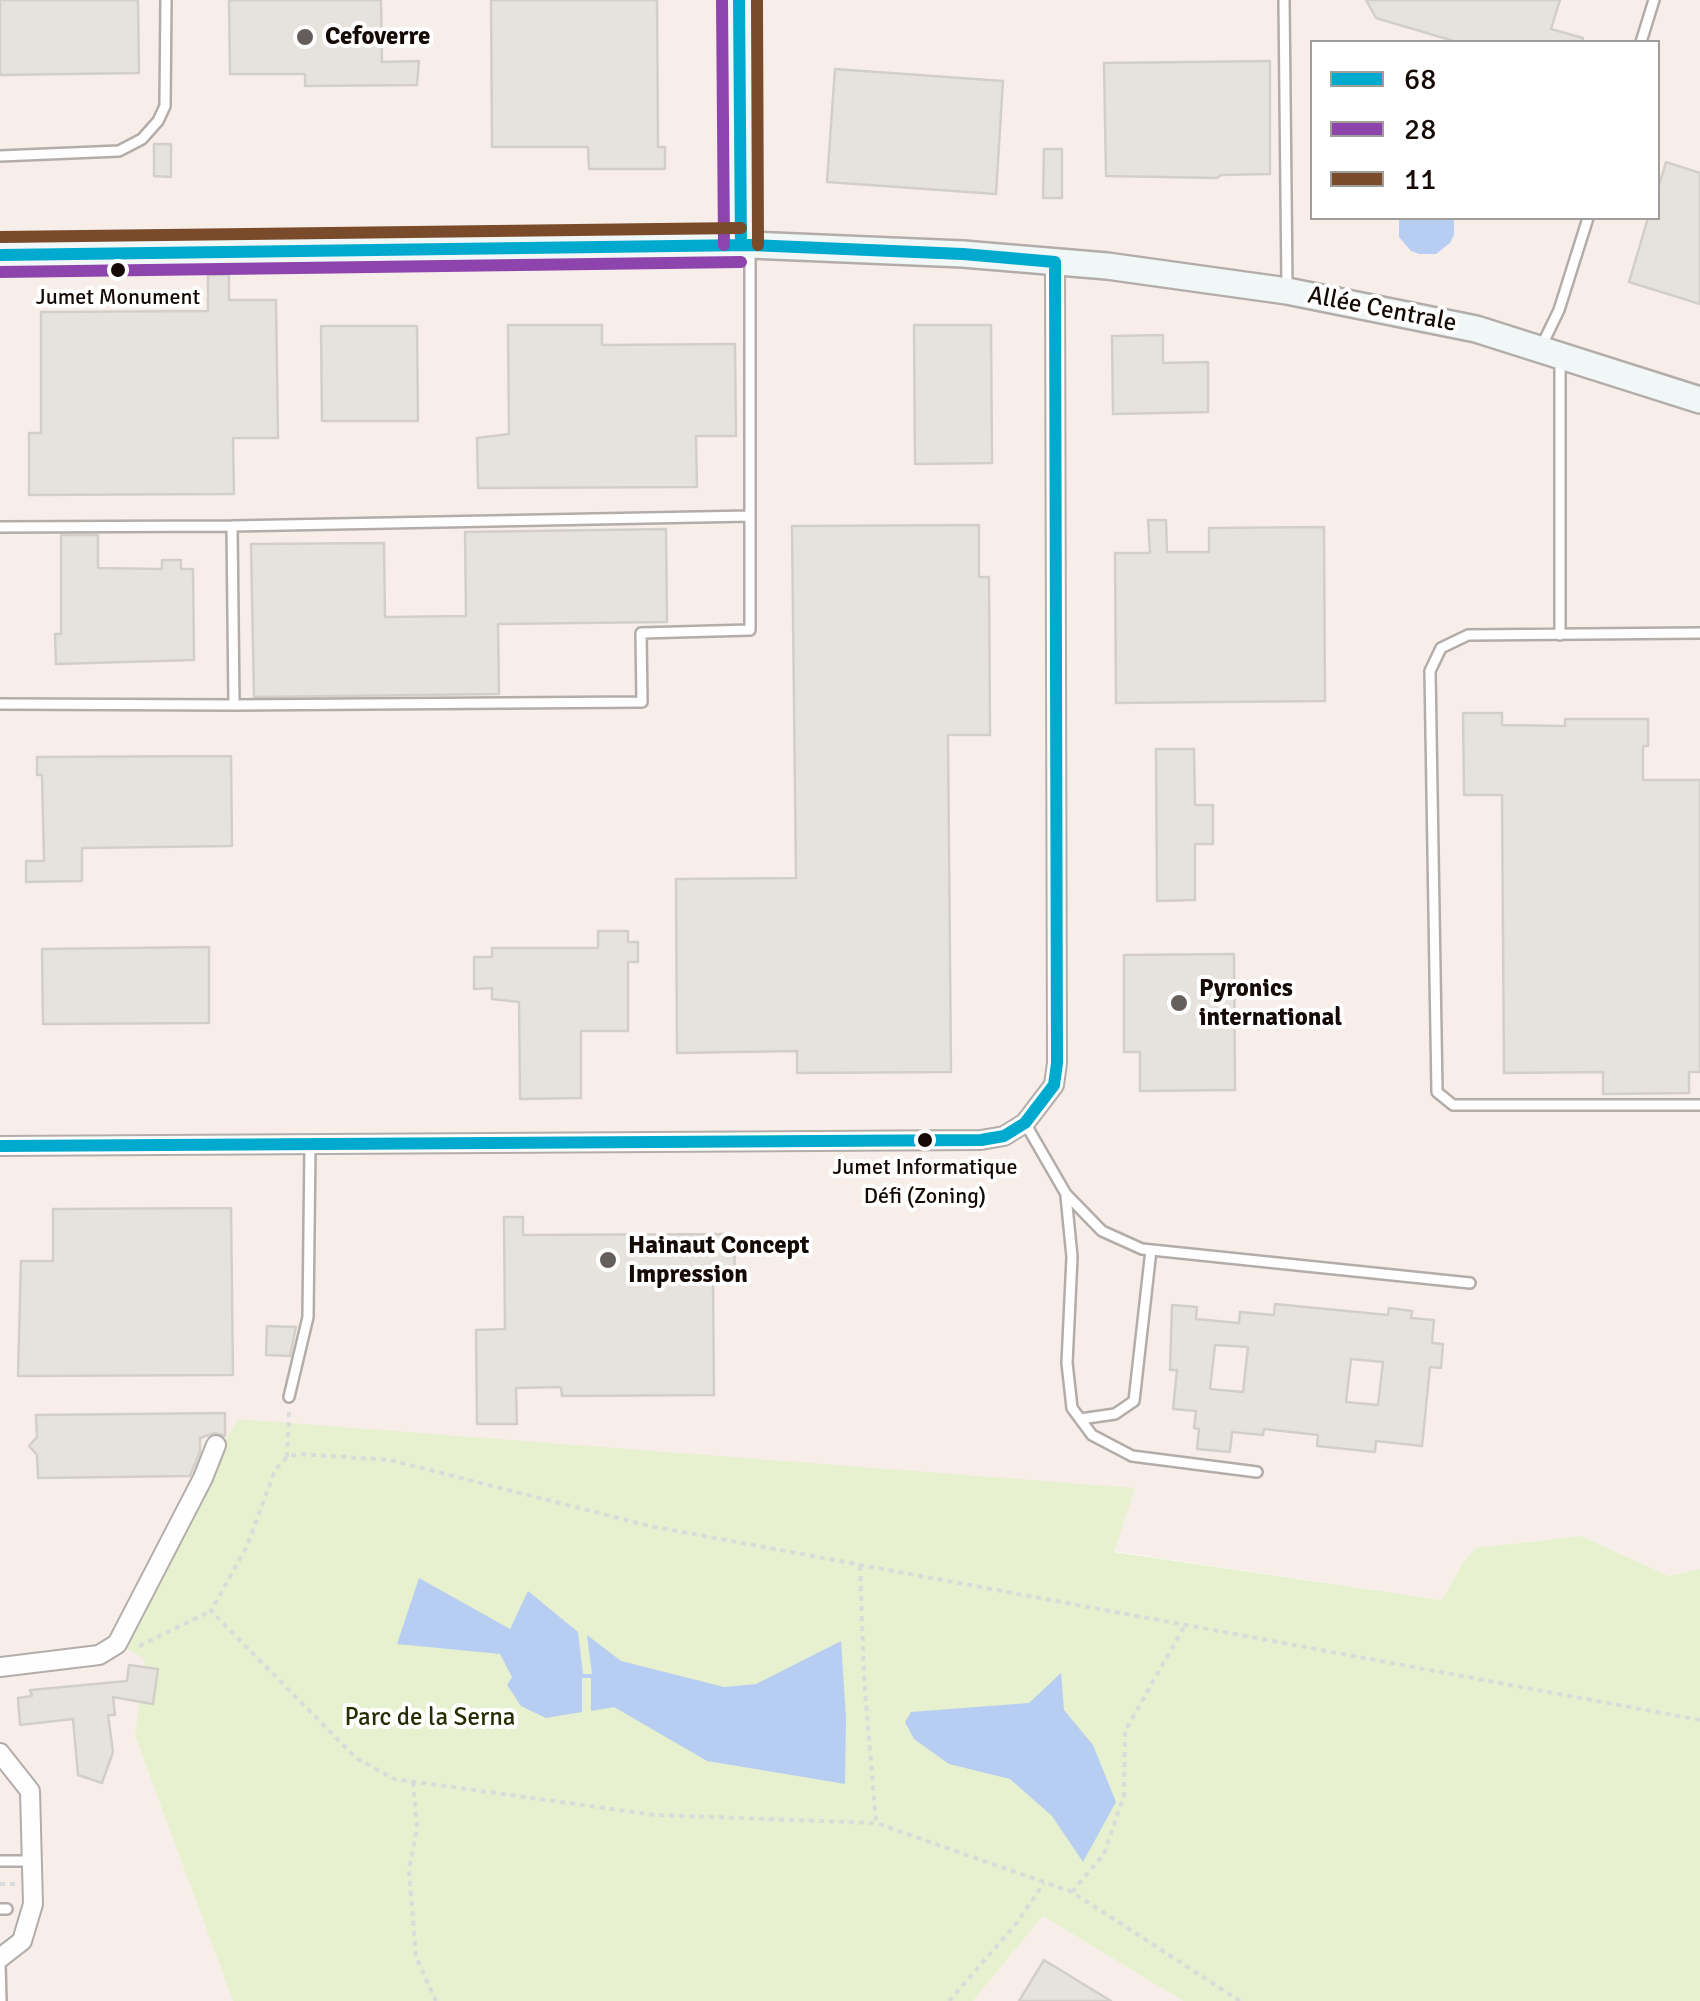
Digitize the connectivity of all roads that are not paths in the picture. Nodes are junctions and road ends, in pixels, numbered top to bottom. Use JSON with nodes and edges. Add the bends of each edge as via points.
{"nodes":[{"id":1,"x":166,"y":0,"type":"edge"},
{"id":2,"x":739,"y":0,"type":"edge"},
{"id":3,"x":1284,"y":0,"type":"edge"},
{"id":4,"x":1654,"y":0,"type":"edge"},
{"id":5,"x":1642,"y":40,"type":"edge"},
{"id":6,"x":0,"y":156,"type":"edge"},
{"id":7,"x":1587,"y":220,"type":"edge"},
{"id":8,"x":746,"y":245,"type":"junction"},
{"id":9,"x":0,"y":255,"type":"edge"},
{"id":10,"x":1054,"y":262,"type":"junction"},
{"id":11,"x":1287,"y":291,"type":"junction"},
{"id":12,"x":1550,"y":350,"type":"junction"},
{"id":13,"x":1700,"y":400,"type":"edge"},
{"id":14,"x":750,"y":516,"type":"junction"},
{"id":15,"x":0,"y":526,"type":"edge"},
{"id":16,"x":232,"y":526,"type":"junction"},
{"id":17,"x":1700,"y":633,"type":"edge"},
{"id":18,"x":1560,"y":634,"type":"junction"},
{"id":19,"x":0,"y":704,"type":"edge"},
{"id":20,"x":234,"y":706,"type":"junction"},
{"id":21,"x":1700,"y":1105,"type":"edge"},
{"id":22,"x":1025,"y":1123,"type":"junction"},
{"id":23,"x":310,"y":1144,"type":"junction"},
{"id":24,"x":0,"y":1146,"type":"edge"},
{"id":25,"x":1066,"y":1194,"type":"junction"},
{"id":26,"x":1151,"y":1250,"type":"junction"},
{"id":27,"x":1470,"y":1284,"type":"dead end"},
{"id":28,"x":289,"y":1397,"type":"road end"},
{"id":29,"x":1080,"y":1418,"type":"junction"},
{"id":30,"x":216,"y":1445,"type":"dead end"},
{"id":31,"x":1257,"y":1472,"type":"dead end"},
{"id":32,"x":0,"y":1667,"type":"edge"},
{"id":33,"x":0,"y":1753,"type":"edge"},
{"id":34,"x":0,"y":1861,"type":"edge"},
{"id":35,"x":33,"y":1861,"type":"junction"},
{"id":36,"x":0,"y":1961,"type":"edge"},
{"id":37,"x":1,"y":2001,"type":"edge"}],
"edges":[{"from":1,"to":6,"type":"lane","via":[[165,106],[142,140],[119,151]]},
{"from":2,"to":8,"type":"street"},
{"from":3,"to":11,"type":"lane"},
{"from":4,"to":5,"type":"lane"},
{"from":7,"to":12,"type":"lane"},
{"from":8,"to":9,"type":"street"},
{"from":8,"to":10,"type":"street","name":"Allée Centrale"},
{"from":8,"to":14,"type":"lane"},
{"from":10,"to":11,"type":"street","name":"Allée Centrale"},
{"from":10,"to":22,"type":"street","via":[[1057,1063],[1054,1086]]},
{"from":11,"to":12,"type":"street","name":"Allée Centrale"},
{"from":12,"to":13,"type":"street","name":"Allée Centrale"},
{"from":12,"to":18,"type":"lane"},
{"from":14,"to":16,"type":"lane"},
{"from":14,"to":20,"type":"lane","via":[[750,630],[641,633],[642,702]]},
{"from":15,"to":16,"type":"lane"},
{"from":16,"to":20,"type":"lane"},
{"from":17,"to":18,"type":"lane"},
{"from":18,"to":21,"type":"lane","via":[[1468,636],[1440,648],[1430,671],[1436,1092],[1453,1106]]},
{"from":19,"to":20,"type":"lane"},
{"from":22,"to":23,"type":"street","via":[[981,1140]]},
{"from":22,"to":25,"type":"lane"},
{"from":23,"to":24,"type":"street"},
{"from":23,"to":28,"type":"lane","via":[[308,1317]]},
{"from":25,"to":26,"type":"lane","via":[[1102,1231]]},
{"from":25,"to":29,"type":"lane","via":[[1072,1257],[1067,1363],[1072,1408]]},
{"from":26,"to":27,"type":"lane"},
{"from":26,"to":29,"type":"lane","via":[[1134,1401],[1116,1414]]},
{"from":29,"to":31,"type":"lane","via":[[1092,1434],[1132,1456]]},
{"from":30,"to":32,"type":"street","via":[[128,1626],[108,1651]]},
{"from":33,"to":35,"type":"street","via":[[30,1791]]},
{"from":34,"to":35,"type":"lane"},
{"from":35,"to":36,"type":"street","via":[[33,1904],[22,1941]]},
{"from":36,"to":37,"type":"lane"}]}
